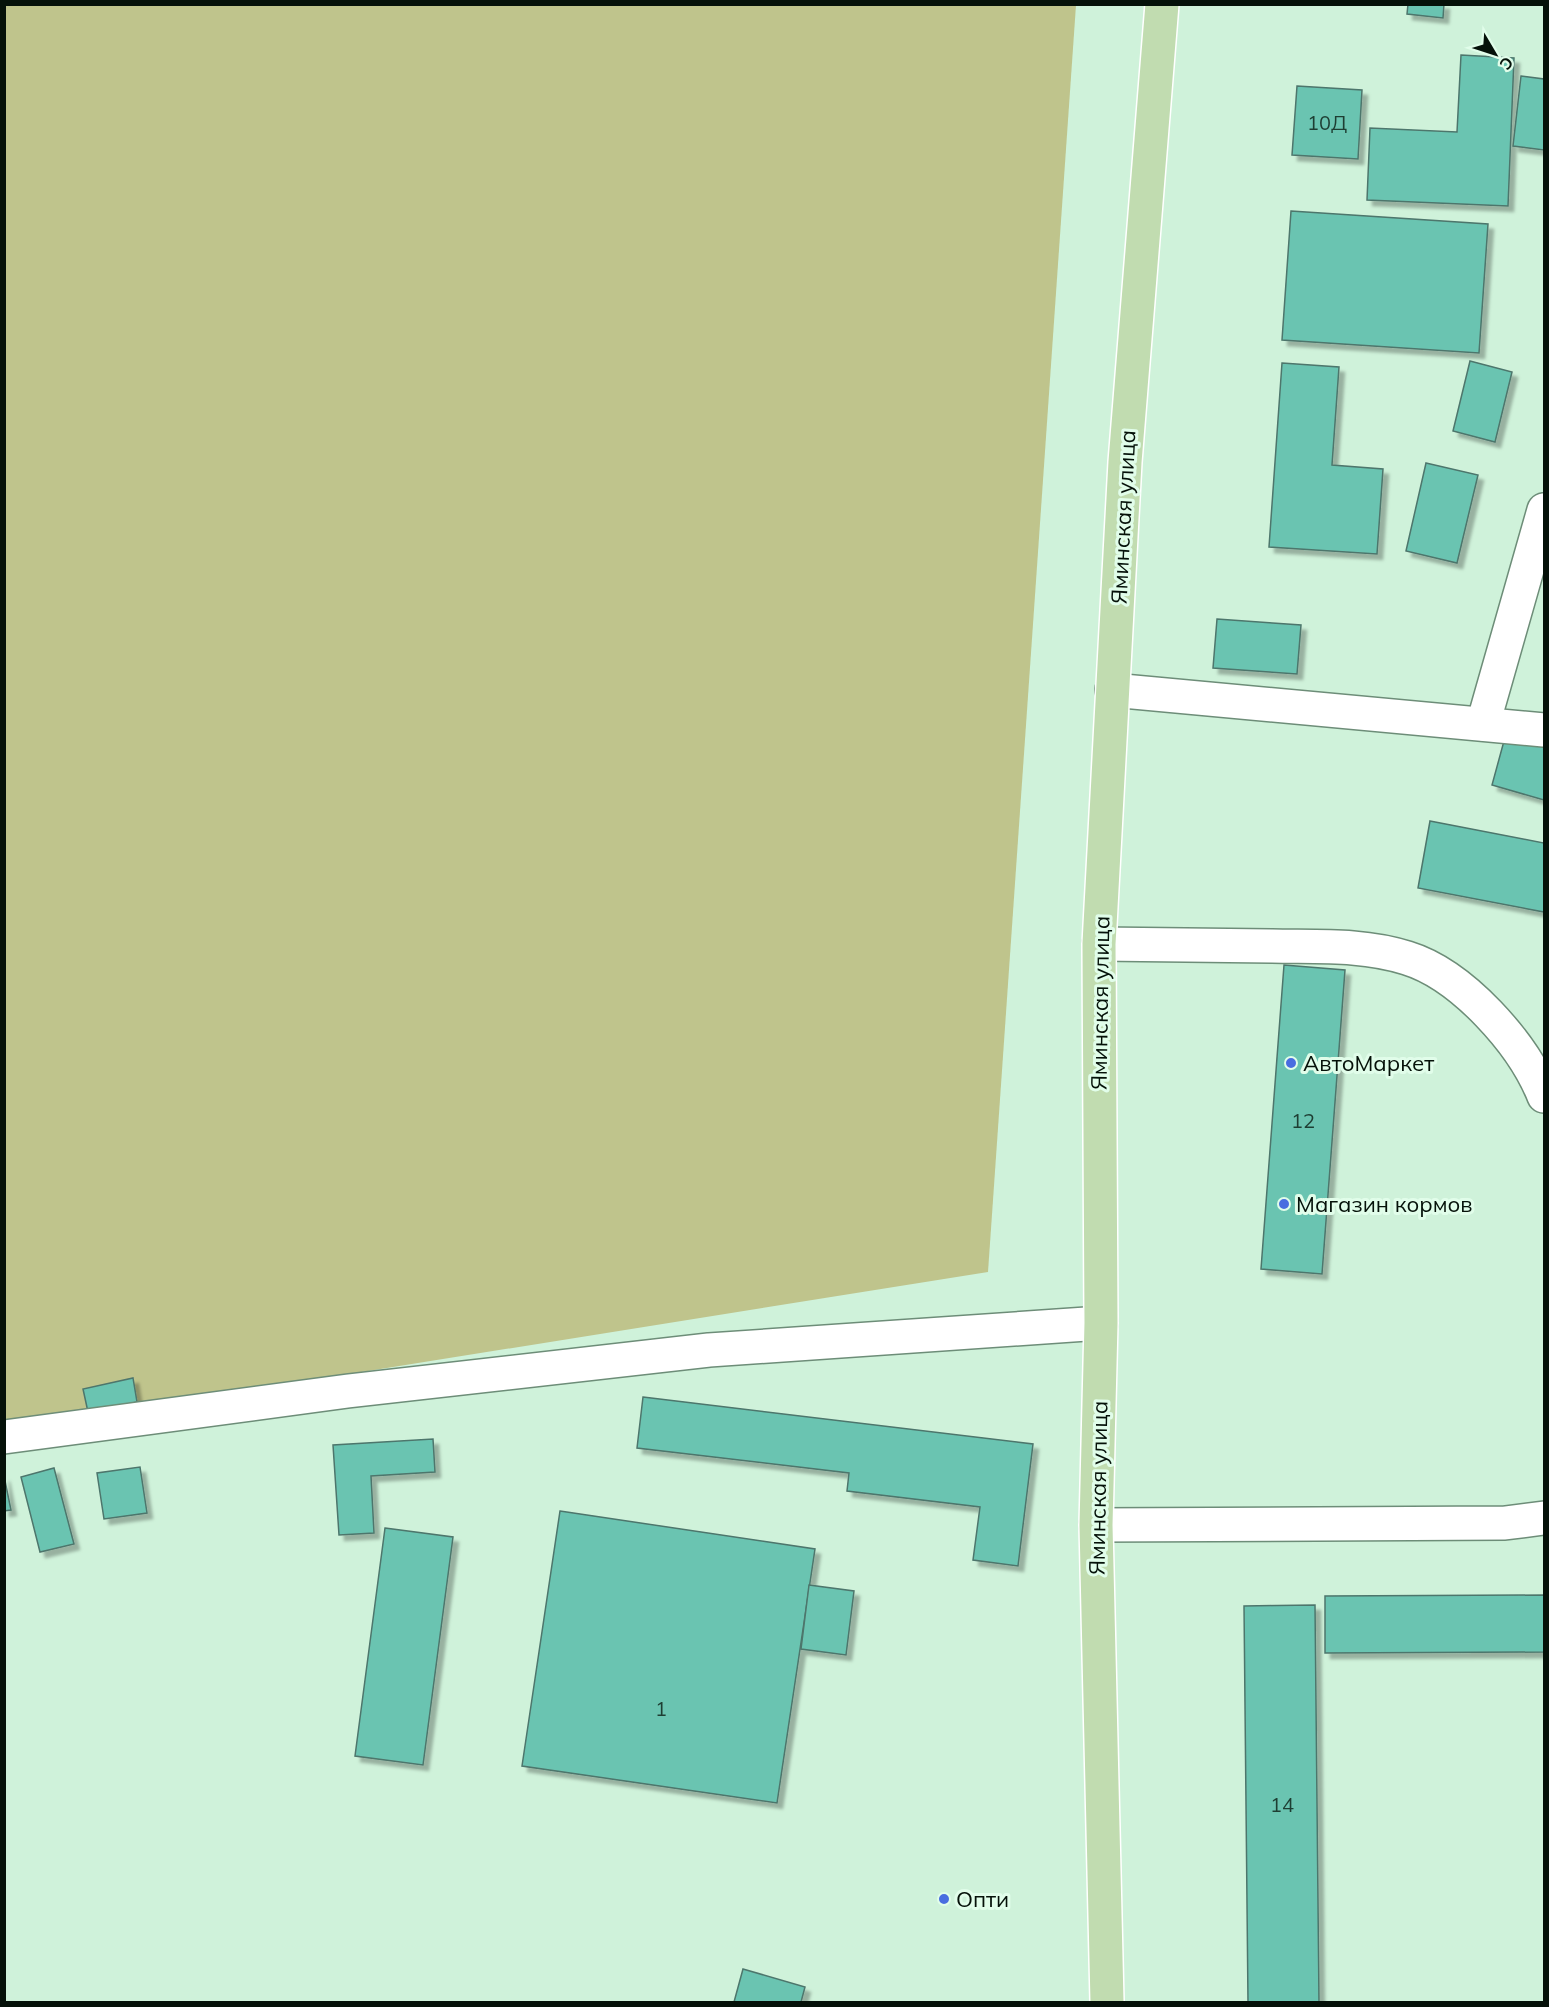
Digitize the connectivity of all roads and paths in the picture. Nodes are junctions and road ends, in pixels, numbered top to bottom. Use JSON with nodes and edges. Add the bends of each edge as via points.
{"nodes":[{"id":1,"x":1162,"y":4,"type":"edge"},
{"id":2,"x":1545,"y":510,"type":"edge"},
{"id":3,"x":1112,"y":690,"type":"junction"},
{"id":4,"x":1483,"y":724,"type":"junction"},
{"id":5,"x":1545,"y":730,"type":"edge"},
{"id":6,"x":1099,"y":944,"type":"junction"},
{"id":7,"x":1545,"y":1096,"type":"edge"},
{"id":8,"x":1101,"y":1323,"type":"junction"},
{"id":9,"x":4,"y":1437,"type":"edge"},
{"id":10,"x":1545,"y":1518,"type":"edge"},
{"id":11,"x":1096,"y":1525,"type":"junction"},
{"id":12,"x":1107,"y":2002,"type":"edge"}],
"edges":[{"from":1,"to":3,"type":"main road","name":"Яминская улица","via":[[1125,462]]},
{"from":2,"to":4,"type":"street"},
{"from":3,"to":4,"type":"street"},
{"from":3,"to":6,"type":"main road","name":"Яминская улица"},
{"from":4,"to":5,"type":"street"},
{"from":6,"to":7,"type":"street","via":[[1350,947],[1409,958],[1432,969],[1490,1015],[1525,1056]]},
{"from":6,"to":8,"type":"main road","name":"Яминская улица"},
{"from":8,"to":9,"type":"street","via":[[708,1350],[348,1391]]},
{"from":8,"to":11,"type":"main road","name":"Яминская улица"},
{"from":10,"to":11,"type":"street","via":[[1505,1522]]},
{"from":11,"to":12,"type":"main road","name":"Яминская улица"}]}
